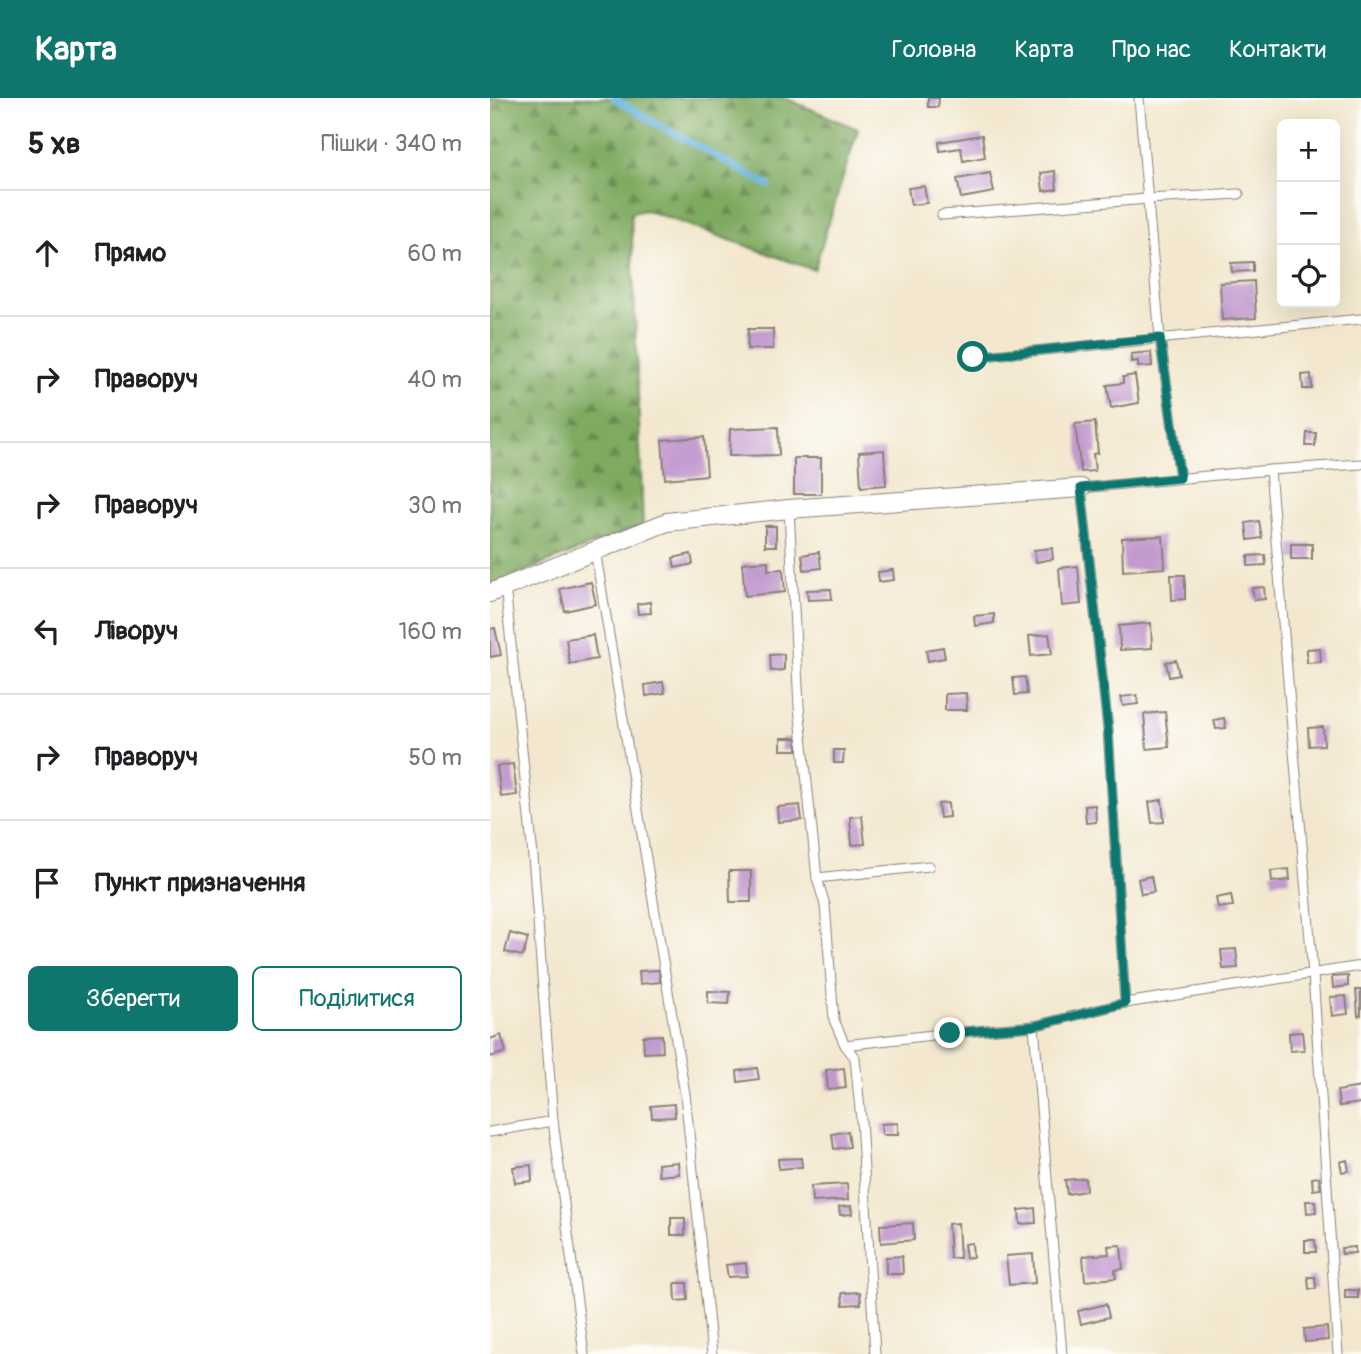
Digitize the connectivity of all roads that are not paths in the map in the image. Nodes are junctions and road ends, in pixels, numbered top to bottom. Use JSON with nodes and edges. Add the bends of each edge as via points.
{"nodes":[{"id":1,"x":1139,"y":98,"type":"edge"},
{"id":2,"x":1239,"y":194,"type":"dead end"},
{"id":3,"x":1148,"y":199,"type":"junction"},
{"id":4,"x":942,"y":215,"type":"dead end"},
{"id":5,"x":1361,"y":319,"type":"edge"},
{"id":6,"x":1160,"y":338,"type":"junction"},
{"id":7,"x":973,"y":357,"type":"dead end"},
{"id":8,"x":1361,"y":464,"type":"edge"},
{"id":9,"x":1270,"y":470,"type":"junction"},
{"id":10,"x":1180,"y":478,"type":"junction"},
{"id":11,"x":1081,"y":488,"type":"junction"},
{"id":12,"x":789,"y":509,"type":"junction"},
{"id":13,"x":595,"y":550,"type":"junction"},
{"id":14,"x":498,"y":589,"type":"edge"},
{"id":15,"x":929,"y":866,"type":"dead end"},
{"id":16,"x":817,"y":878,"type":"junction"},
{"id":17,"x":1361,"y":966,"type":"edge"},
{"id":18,"x":1313,"y":974,"type":"junction"},
{"id":19,"x":1125,"y":1003,"type":"junction"},
{"id":20,"x":1034,"y":1026,"type":"junction"},
{"id":21,"x":845,"y":1045,"type":"junction"},
{"id":22,"x":553,"y":1121,"type":"junction"},
{"id":23,"x":490,"y":1132,"type":"edge"},
{"id":24,"x":584,"y":1354,"type":"edge"},
{"id":25,"x":712,"y":1354,"type":"edge"},
{"id":26,"x":875,"y":1354,"type":"edge"},
{"id":27,"x":1062,"y":1354,"type":"edge"},
{"id":28,"x":1338,"y":1354,"type":"edge"}],
"edges":[{"from":1,"to":3,"type":"lane"},
{"from":2,"to":3,"type":"lane"},
{"from":3,"to":4,"type":"lane"},
{"from":3,"to":6,"type":"lane"},
{"from":5,"to":6,"type":"lane"},
{"from":6,"to":7,"type":"lane"},
{"from":6,"to":10,"type":"lane"},
{"from":8,"to":9,"type":"lane"},
{"from":9,"to":10,"type":"lane"},
{"from":9,"to":18,"type":"lane"},
{"from":10,"to":11,"type":"lane"},
{"from":11,"to":12,"type":"street"},
{"from":11,"to":19,"type":"lane","via":[[1108,729]]},
{"from":12,"to":13,"type":"street","via":[[667,522]]},
{"from":12,"to":16,"type":"lane","via":[[799,707]]},
{"from":13,"to":14,"type":"street"},
{"from":13,"to":25,"type":"lane","via":[[685,1094]]},
{"from":14,"to":22,"type":"lane","via":[[533,856]]},
{"from":15,"to":16,"type":"lane"},
{"from":16,"to":21,"type":"lane","via":[[825,905],[834,1020]]},
{"from":17,"to":18,"type":"lane"},
{"from":18,"to":19,"type":"lane"},
{"from":18,"to":28,"type":"lane"},
{"from":19,"to":20,"type":"lane"},
{"from":20,"to":21,"type":"lane"},
{"from":20,"to":27,"type":"lane"},
{"from":21,"to":26,"type":"lane","via":[[855,1058],[859,1095]]},
{"from":22,"to":23,"type":"lane"},
{"from":22,"to":24,"type":"lane"}]}
